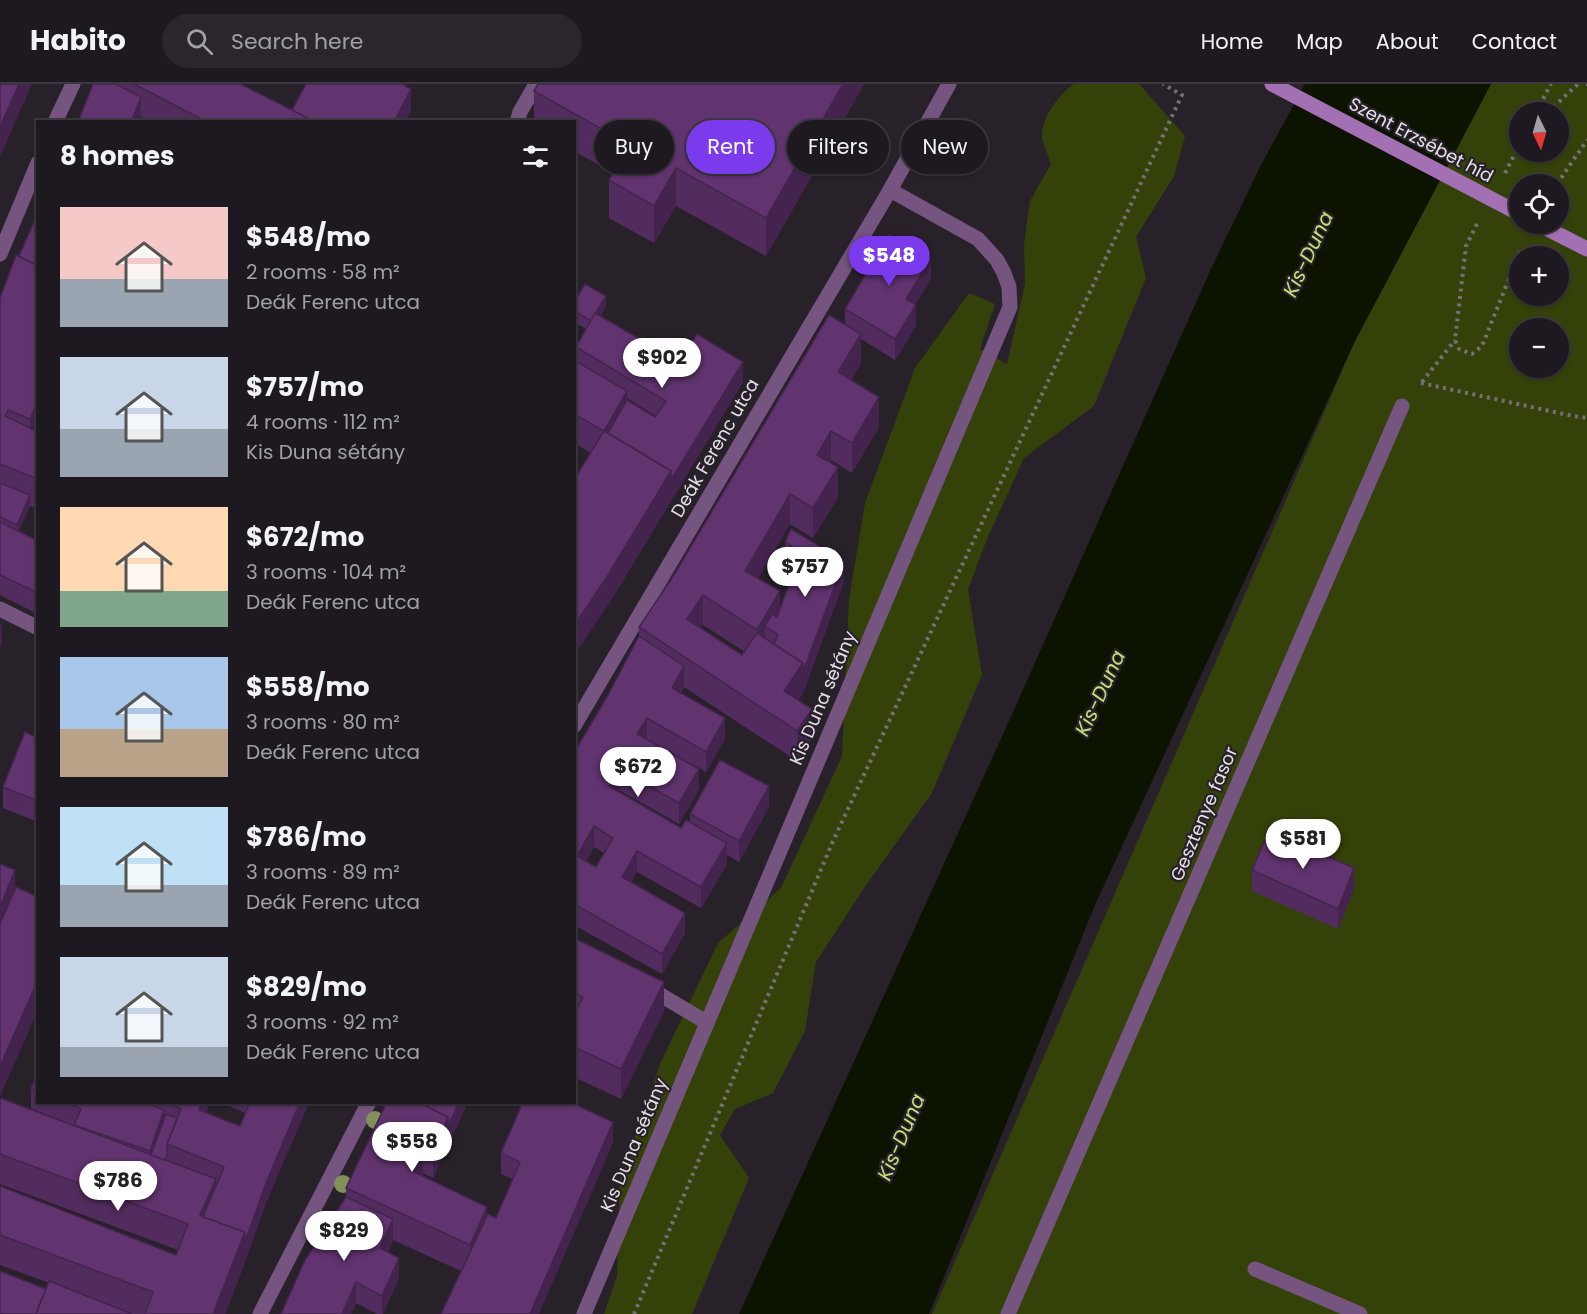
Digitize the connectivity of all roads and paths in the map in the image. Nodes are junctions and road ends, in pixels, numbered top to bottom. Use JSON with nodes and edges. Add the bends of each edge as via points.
{"nodes":[{"id":1,"x":73,"y":84,"type":"edge"},
{"id":2,"x":536,"y":84,"type":"edge"},
{"id":3,"x":949,"y":84,"type":"edge"},
{"id":4,"x":1163,"y":84,"type":"edge"},
{"id":5,"x":1272,"y":84,"type":"edge"},
{"id":6,"x":1551,"y":84,"type":"edge"},
{"id":7,"x":1585,"y":84,"type":"edge"},
{"id":8,"x":1541,"y":102,"type":"edge"},
{"id":9,"x":1559,"y":102,"type":"edge"},
{"id":10,"x":56,"y":120,"type":"edge"},
{"id":11,"x":518,"y":120,"type":"edge"},
{"id":12,"x":1587,"y":140,"type":"edge"},
{"id":13,"x":36,"y":168,"type":"edge"},
{"id":14,"x":1564,"y":174,"type":"edge"},
{"id":15,"x":890,"y":190,"type":"junction"},
{"id":16,"x":1509,"y":208,"type":"edge"},
{"id":17,"x":1558,"y":234,"type":"edge"},
{"id":18,"x":1524,"y":244,"type":"dead end"},
{"id":19,"x":1466,"y":246,"type":"dead end"},
{"id":20,"x":1587,"y":249,"type":"edge"},
{"id":21,"x":0,"y":254,"type":"edge"},
{"id":22,"x":1455,"y":340,"type":"junction"},
{"id":23,"x":1421,"y":383,"type":"junction"},
{"id":24,"x":1402,"y":406,"type":"joint"},
{"id":25,"x":1587,"y":418,"type":"edge"},
{"id":26,"x":0,"y":609,"type":"edge"},
{"id":27,"x":36,"y":627,"type":"edge"},
{"id":28,"x":576,"y":723,"type":"edge"},
{"id":29,"x":635,"y":980,"type":"edge"},
{"id":30,"x":706,"y":1023,"type":"junction"},
{"id":31,"x":368,"y":1104,"type":"edge"},
{"id":32,"x":1255,"y":1269,"type":"dead end"},
{"id":33,"x":260,"y":1314,"type":"edge"},
{"id":34,"x":584,"y":1314,"type":"edge"},
{"id":35,"x":634,"y":1314,"type":"edge"},
{"id":36,"x":1008,"y":1314,"type":"edge"},
{"id":37,"x":1360,"y":1314,"type":"edge"}],
"edges":[{"from":1,"to":10,"type":"street"},
{"from":2,"to":11,"type":"street"},
{"from":3,"to":15,"type":"street"},
{"from":4,"to":35,"type":"path","via":[[1182,95],[833,841]]},
{"from":5,"to":16,"type":"main road","name":"Szent Erzsébet híd","bridge":true},
{"from":6,"to":8,"type":"path"},
{"from":7,"to":9,"type":"path","via":[[1578,84]]},
{"from":12,"to":14,"type":"path"},
{"from":13,"to":21,"type":"street"},
{"from":15,"to":28,"type":"street","name":"Deák Ferenc utca"},
{"from":15,"to":30,"type":"street","name":"Kis Duna sétány","via":[[978,239],[1004,273],[1010,308]]},
{"from":17,"to":20,"type":"main road"},
{"from":18,"to":22,"type":"path","via":[[1482,346],[1472,354],[1459,349]]},
{"from":19,"to":22,"type":"path"},
{"from":22,"to":23,"type":"path"},
{"from":23,"to":24,"type":"path"},
{"from":23,"to":25,"type":"path"},
{"from":24,"to":36,"type":"street","name":"Gesztenye fasor"},
{"from":26,"to":27,"type":"street"},
{"from":29,"to":30,"type":"street"},
{"from":30,"to":34,"type":"street","name":"Kis Duna sétány"},
{"from":31,"to":33,"type":"street"},
{"from":32,"to":37,"type":"street"}]}
